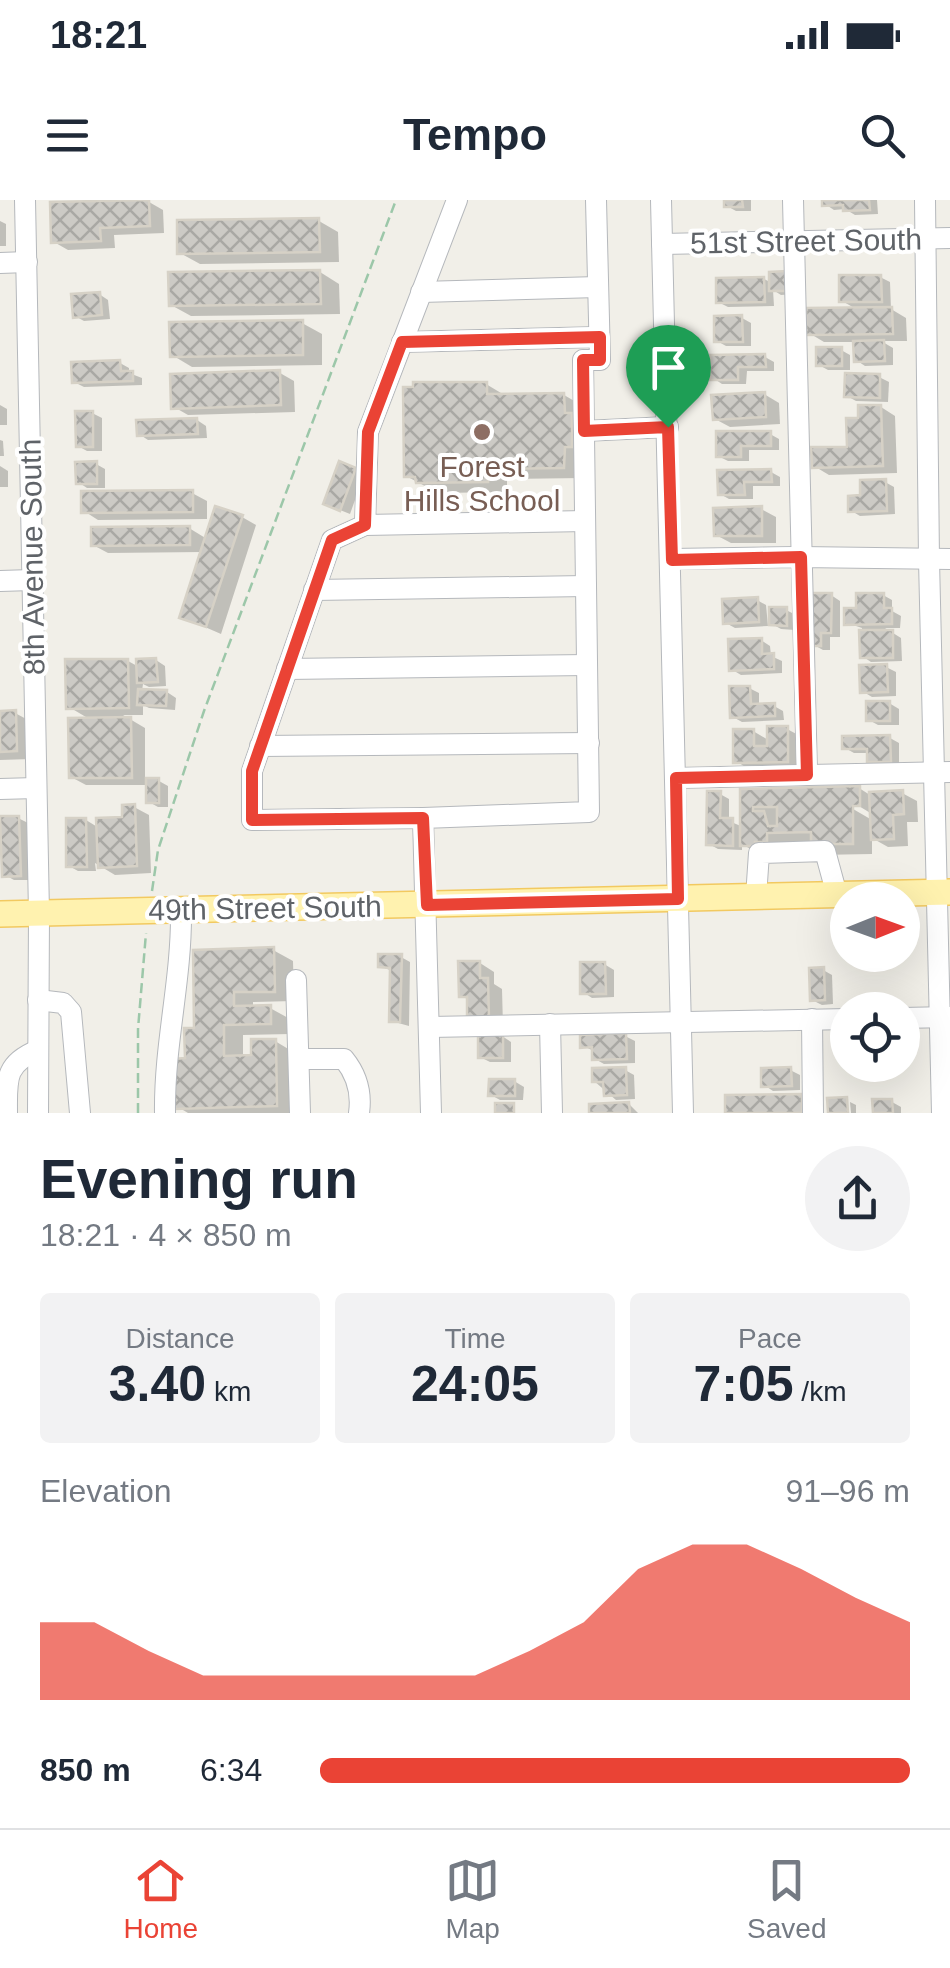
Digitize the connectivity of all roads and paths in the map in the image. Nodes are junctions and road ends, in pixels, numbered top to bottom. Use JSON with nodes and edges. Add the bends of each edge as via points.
{"nodes":[{"id":1,"x":26,"y":200,"type":"edge"},
{"id":2,"x":396,"y":200,"type":"edge"},
{"id":3,"x":457,"y":200,"type":"edge"},
{"id":4,"x":596,"y":200,"type":"edge"},
{"id":5,"x":662,"y":200,"type":"edge"},
{"id":6,"x":794,"y":200,"type":"edge"},
{"id":7,"x":924,"y":200,"type":"edge"},
{"id":8,"x":925,"y":238,"type":"junction"},
{"id":9,"x":950,"y":238,"type":"edge"},
{"id":10,"x":794,"y":241,"type":"junction"},
{"id":11,"x":662,"y":244,"type":"junction"},
{"id":12,"x":26,"y":262,"type":"junction"},
{"id":13,"x":0,"y":263,"type":"edge"},
{"id":14,"x":598,"y":287,"type":"junction"},
{"id":15,"x":422,"y":292,"type":"junction"},
{"id":16,"x":600,"y":337,"type":"junction"},
{"id":17,"x":402,"y":342,"type":"junction"},
{"id":18,"x":668,"y":427,"type":"junction"},
{"id":19,"x":584,"y":431,"type":"junction"},
{"id":20,"x":585,"y":521,"type":"junction"},
{"id":21,"x":365,"y":525,"type":"junction"},
{"id":22,"x":801,"y":557,"type":"junction"},
{"id":23,"x":672,"y":560,"type":"junction"},
{"id":24,"x":939,"y":560,"type":"edge"},
{"id":25,"x":32,"y":580,"type":"junction"},
{"id":26,"x":0,"y":581,"type":"edge"},
{"id":27,"x":586,"y":586,"type":"junction"},
{"id":28,"x":314,"y":590,"type":"junction"},
{"id":29,"x":588,"y":665,"type":"junction"},
{"id":30,"x":287,"y":668,"type":"junction"},
{"id":31,"x":588,"y":743,"type":"junction"},
{"id":32,"x":260,"y":746,"type":"junction"},
{"id":33,"x":943,"y":772,"type":"edge"},
{"id":34,"x":807,"y":775,"type":"junction"},
{"id":35,"x":676,"y":778,"type":"junction"},
{"id":36,"x":36,"y":788,"type":"junction"},
{"id":37,"x":0,"y":790,"type":"edge"},
{"id":38,"x":423,"y":818,"type":"junction"},
{"id":39,"x":833,"y":882,"type":"edge"},
{"id":40,"x":152,"y":888,"type":"dead end"},
{"id":41,"x":944,"y":892,"type":"edge"},
{"id":42,"x":830,"y":895,"type":"edge"},
{"id":43,"x":756,"y":897,"type":"junction"},
{"id":44,"x":678,"y":899,"type":"junction"},
{"id":45,"x":427,"y":905,"type":"junction"},
{"id":46,"x":181,"y":910,"type":"junction"},
{"id":47,"x":0,"y":914,"type":"edge"},
{"id":48,"x":39,"y":914,"type":"junction"},
{"id":49,"x":146,"y":933,"type":"dead end"},
{"id":50,"x":296,"y":980,"type":"dead end"},
{"id":51,"x":38,"y":1000,"type":"junction"},
{"id":52,"x":945,"y":1017,"type":"edge"},
{"id":53,"x":920,"y":1018,"type":"edge"},
{"id":54,"x":812,"y":1019,"type":"junction"},
{"id":55,"x":830,"y":1019,"type":"edge"},
{"id":56,"x":681,"y":1021,"type":"junction"},
{"id":57,"x":550,"y":1024,"type":"junction"},
{"id":58,"x":430,"y":1027,"type":"junction"},
{"id":59,"x":38,"y":1050,"type":"junction"},
{"id":60,"x":298,"y":1058,"type":"junction"},
{"id":61,"x":7,"y":1113,"type":"edge"},
{"id":62,"x":38,"y":1113,"type":"edge"},
{"id":63,"x":80,"y":1113,"type":"edge"},
{"id":64,"x":138,"y":1113,"type":"edge"},
{"id":65,"x":165,"y":1113,"type":"edge"},
{"id":66,"x":300,"y":1113,"type":"edge"},
{"id":67,"x":359,"y":1113,"type":"edge"},
{"id":68,"x":431,"y":1113,"type":"edge"},
{"id":69,"x":552,"y":1113,"type":"edge"},
{"id":70,"x":683,"y":1113,"type":"edge"},
{"id":71,"x":812,"y":1113,"type":"edge"},
{"id":72,"x":942,"y":1113,"type":"edge"}],
"edges":[{"from":1,"to":12,"type":"street","name":"8th Avenue South"},
{"from":2,"to":40,"type":"path","via":[[204,711]]},
{"from":3,"to":15,"type":"street"},
{"from":4,"to":14,"type":"street"},
{"from":5,"to":11,"type":"street"},
{"from":6,"to":10,"type":"street"},
{"from":7,"to":8,"type":"street"},
{"from":8,"to":9,"type":"street","name":"51st Street South"},
{"from":8,"to":10,"type":"street","name":"51st Street South"},
{"from":8,"to":24,"type":"street"},
{"from":10,"to":11,"type":"street","name":"51st Street South"},
{"from":10,"to":22,"type":"street"},
{"from":11,"to":18,"type":"street"},
{"from":12,"to":13,"type":"street"},
{"from":12,"to":25,"type":"street","name":"8th Avenue South"},
{"from":14,"to":15,"type":"street"},
{"from":14,"to":16,"type":"street"},
{"from":15,"to":17,"type":"street"},
{"from":16,"to":17,"type":"street"},
{"from":16,"to":19,"type":"street","via":[[600,360],[583,360]]},
{"from":17,"to":21,"type":"street","via":[[368,432]]},
{"from":18,"to":19,"type":"street"},
{"from":18,"to":23,"type":"street"},
{"from":19,"to":20,"type":"street"},
{"from":20,"to":21,"type":"street"},
{"from":20,"to":27,"type":"street"},
{"from":21,"to":28,"type":"street","via":[[332,540]]},
{"from":22,"to":23,"type":"street"},
{"from":22,"to":24,"type":"street"},
{"from":22,"to":34,"type":"street"},
{"from":23,"to":35,"type":"street"},
{"from":24,"to":33,"type":"street"},
{"from":25,"to":26,"type":"street"},
{"from":25,"to":36,"type":"street","name":"8th Avenue South"},
{"from":27,"to":28,"type":"street"},
{"from":27,"to":29,"type":"street"},
{"from":28,"to":30,"type":"street"},
{"from":29,"to":30,"type":"street"},
{"from":29,"to":31,"type":"street"},
{"from":30,"to":32,"type":"street"},
{"from":31,"to":32,"type":"street"},
{"from":31,"to":38,"type":"street","via":[[590,812]]},
{"from":32,"to":38,"type":"street","via":[[252,771],[252,820]]},
{"from":33,"to":34,"type":"street"},
{"from":33,"to":41,"type":"street"},
{"from":34,"to":35,"type":"street"},
{"from":35,"to":44,"type":"street"},
{"from":36,"to":37,"type":"street"},
{"from":36,"to":48,"type":"street","name":"8th Avenue South"},
{"from":38,"to":45,"type":"street"},
{"from":39,"to":43,"type":"street","via":[[825,851],[759,853]]},
{"from":41,"to":52,"type":"street"},
{"from":42,"to":43,"type":"main road","name":"49th Street South"},
{"from":43,"to":44,"type":"main road","name":"49th Street South"},
{"from":44,"to":45,"type":"main road","name":"49th Street South"},
{"from":44,"to":56,"type":"street"},
{"from":45,"to":46,"type":"main road","name":"49th Street South"},
{"from":45,"to":58,"type":"street"},
{"from":46,"to":48,"type":"main road","name":"49th Street South"},
{"from":46,"to":65,"type":"street"},
{"from":47,"to":48,"type":"main road","name":"49th Street South"},
{"from":48,"to":51,"type":"street","name":"8th Avenue South"},
{"from":49,"to":64,"type":"path"},
{"from":50,"to":60,"type":"street"},
{"from":51,"to":59,"type":"street","name":"8th Avenue South"},
{"from":51,"to":63,"type":"street","via":[[63,1003],[71,1012]]},
{"from":52,"to":53,"type":"street"},
{"from":52,"to":72,"type":"street"},
{"from":54,"to":55,"type":"street"},
{"from":54,"to":56,"type":"street"},
{"from":54,"to":71,"type":"street"},
{"from":56,"to":57,"type":"street"},
{"from":56,"to":70,"type":"street"},
{"from":57,"to":58,"type":"street"},
{"from":57,"to":69,"type":"street"},
{"from":58,"to":68,"type":"street"},
{"from":59,"to":61,"type":"street","via":[[19,1058],[7,1078]]},
{"from":59,"to":62,"type":"street","name":"8th Avenue South"},
{"from":60,"to":66,"type":"street"},
{"from":60,"to":67,"type":"street","via":[[344,1059],[355,1072]]}]}
